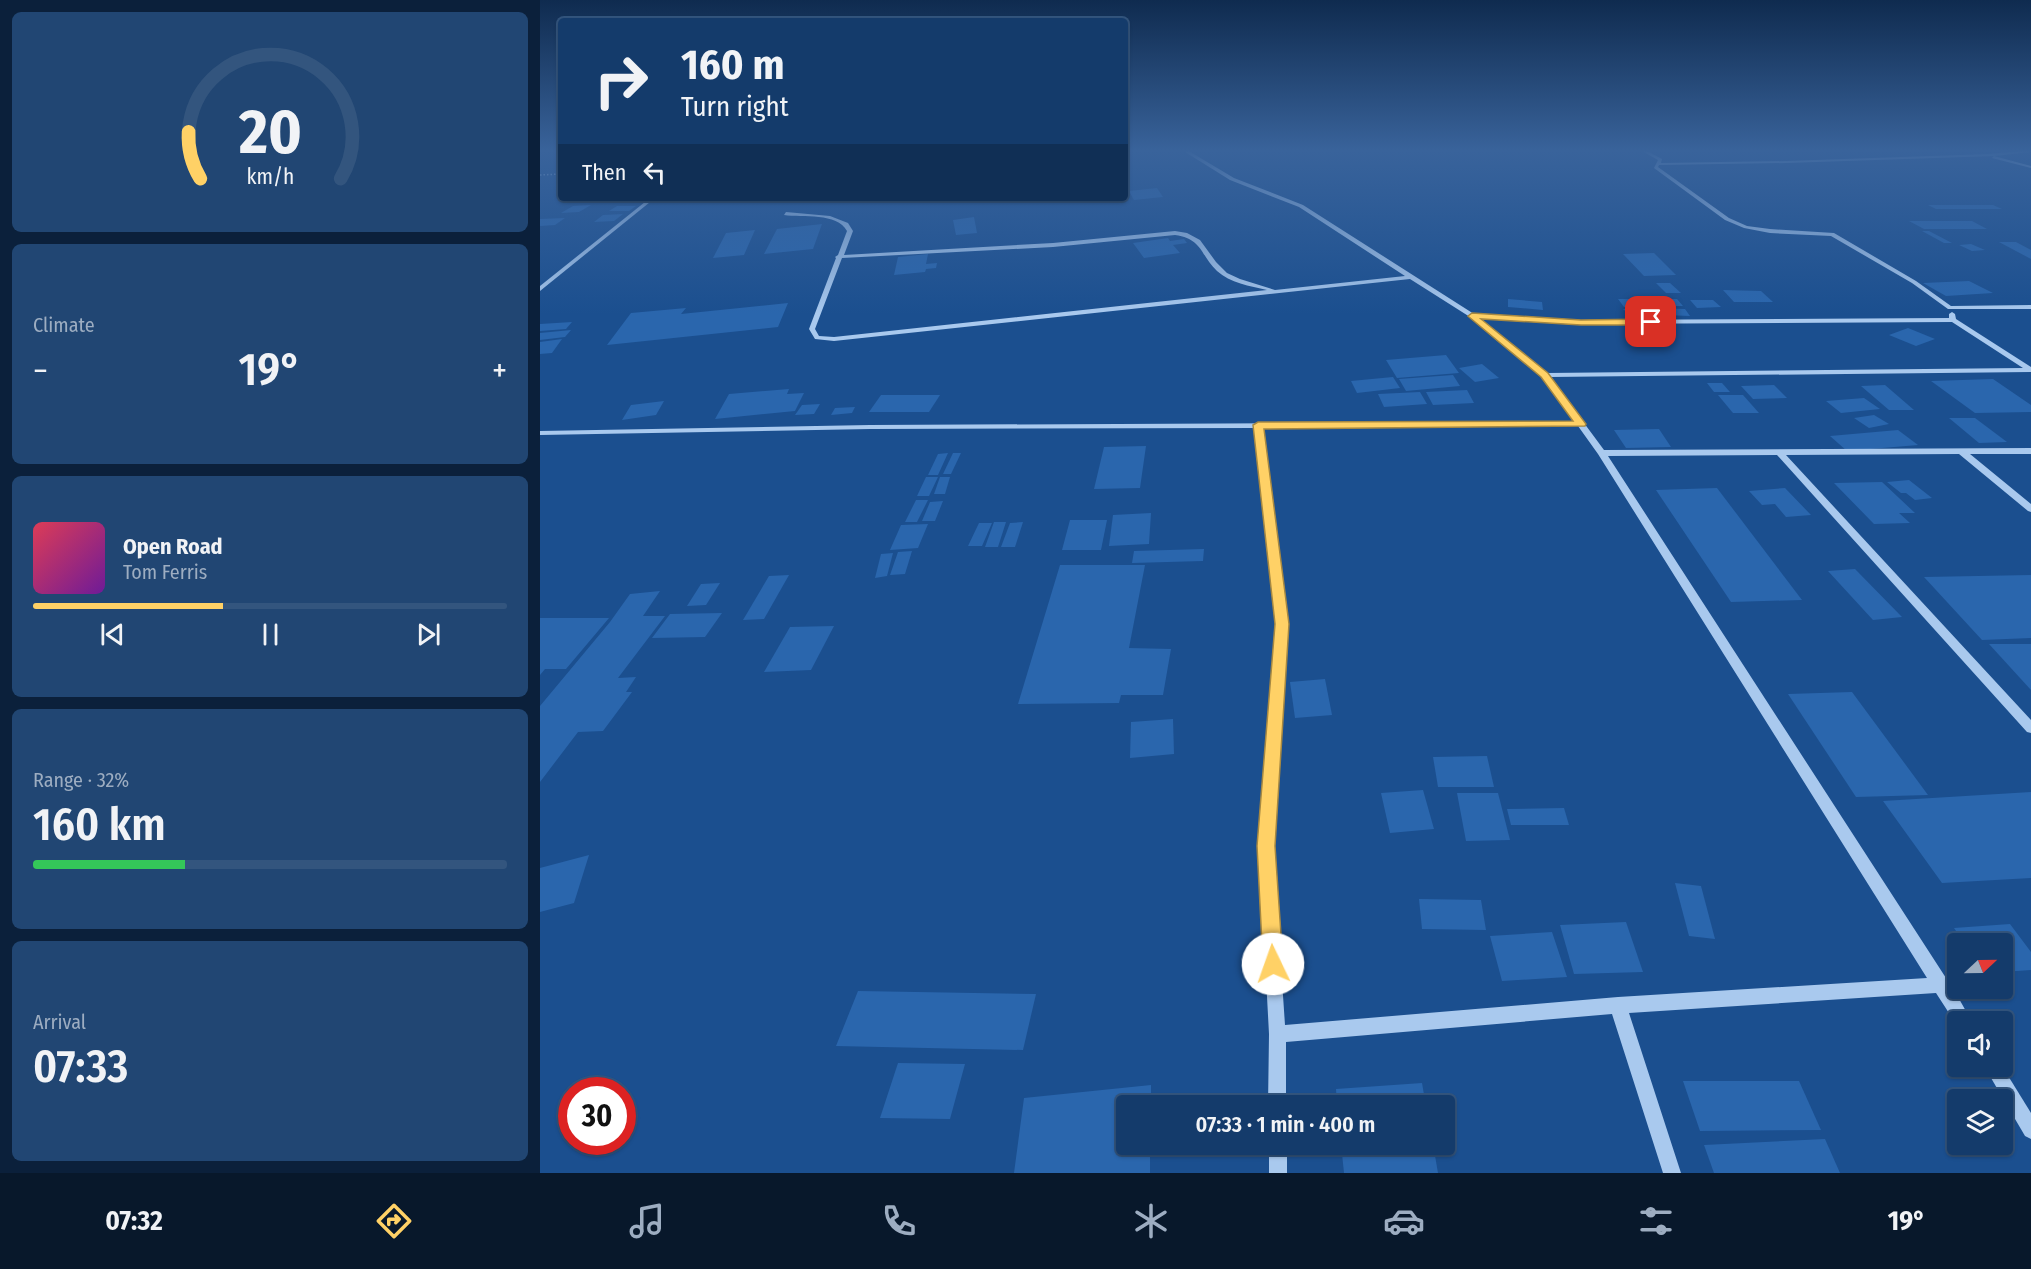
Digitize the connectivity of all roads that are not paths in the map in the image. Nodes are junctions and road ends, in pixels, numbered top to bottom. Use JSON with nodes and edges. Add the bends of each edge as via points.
{"nodes":[{"id":1,"x":645,"y":205,"type":"edge"},
{"id":2,"x":1298,"y":205,"type":"edge"},
{"id":3,"x":1708,"y":205,"type":"edge"},
{"id":4,"x":786,"y":214,"type":"dead end"},
{"id":5,"x":838,"y":256,"type":"junction"},
{"id":6,"x":1409,"y":277,"type":"junction"},
{"id":7,"x":540,"y":289,"type":"edge"},
{"id":8,"x":1277,"y":292,"type":"junction"},
{"id":9,"x":2031,"y":307,"type":"edge"},
{"id":10,"x":1950,"y":308,"type":"junction"},
{"id":11,"x":1472,"y":316,"type":"junction"},
{"id":12,"x":1953,"y":320,"type":"junction"},
{"id":13,"x":2031,"y":370,"type":"edge"},
{"id":14,"x":1545,"y":375,"type":"junction"},
{"id":15,"x":1581,"y":424,"type":"junction"},
{"id":16,"x":1258,"y":425,"type":"junction"},
{"id":17,"x":540,"y":433,"type":"edge"},
{"id":18,"x":1961,"y":451,"type":"junction"},
{"id":19,"x":2031,"y":451,"type":"edge"},
{"id":20,"x":1779,"y":452,"type":"junction"},
{"id":21,"x":1602,"y":453,"type":"junction"},
{"id":22,"x":2031,"y":509,"type":"edge"},
{"id":23,"x":2031,"y":728,"type":"edge"},
{"id":24,"x":1942,"y":985,"type":"junction"},
{"id":25,"x":1618,"y":1005,"type":"junction"},
{"id":26,"x":1957,"y":1011,"type":"edge"},
{"id":27,"x":1277,"y":1034,"type":"junction"},
{"id":28,"x":1999,"y":1077,"type":"edge"},
{"id":29,"x":1277,"y":1095,"type":"edge"},
{"id":30,"x":2031,"y":1130,"type":"edge"},
{"id":31,"x":1278,"y":1155,"type":"edge"},
{"id":32,"x":1278,"y":1173,"type":"edge"},
{"id":33,"x":1672,"y":1173,"type":"edge"}],
"edges":[{"from":1,"to":7,"type":"street"},
{"from":2,"to":6,"type":"street"},
{"from":3,"to":10,"type":"street","via":[[1746,227],[1832,234]]},
{"from":4,"to":5,"type":"street","via":[[828,217],[846,224],[850,231]]},
{"from":5,"to":8,"type":"street","via":[[1190,234],[1220,270]]},
{"from":5,"to":8,"type":"street","via":[[812,329],[817,338]]},
{"from":6,"to":8,"type":"street"},
{"from":6,"to":11,"type":"street"},
{"from":9,"to":10,"type":"street"},
{"from":10,"to":12,"type":"street"},
{"from":11,"to":12,"type":"street","via":[[1581,322]]},
{"from":11,"to":14,"type":"street"},
{"from":12,"to":13,"type":"street"},
{"from":13,"to":14,"type":"street"},
{"from":14,"to":15,"type":"street"},
{"from":15,"to":16,"type":"street"},
{"from":15,"to":21,"type":"street"},
{"from":16,"to":17,"type":"street"},
{"from":16,"to":27,"type":"street","via":[[1282,624],[1266,846]]},
{"from":18,"to":19,"type":"street"},
{"from":18,"to":20,"type":"street"},
{"from":18,"to":22,"type":"street"},
{"from":20,"to":21,"type":"street"},
{"from":20,"to":23,"type":"street"},
{"from":21,"to":24,"type":"street"},
{"from":24,"to":25,"type":"street"},
{"from":24,"to":26,"type":"street"},
{"from":25,"to":27,"type":"street"},
{"from":25,"to":33,"type":"street"},
{"from":27,"to":29,"type":"street"},
{"from":28,"to":30,"type":"street"},
{"from":31,"to":32,"type":"street"}]}
